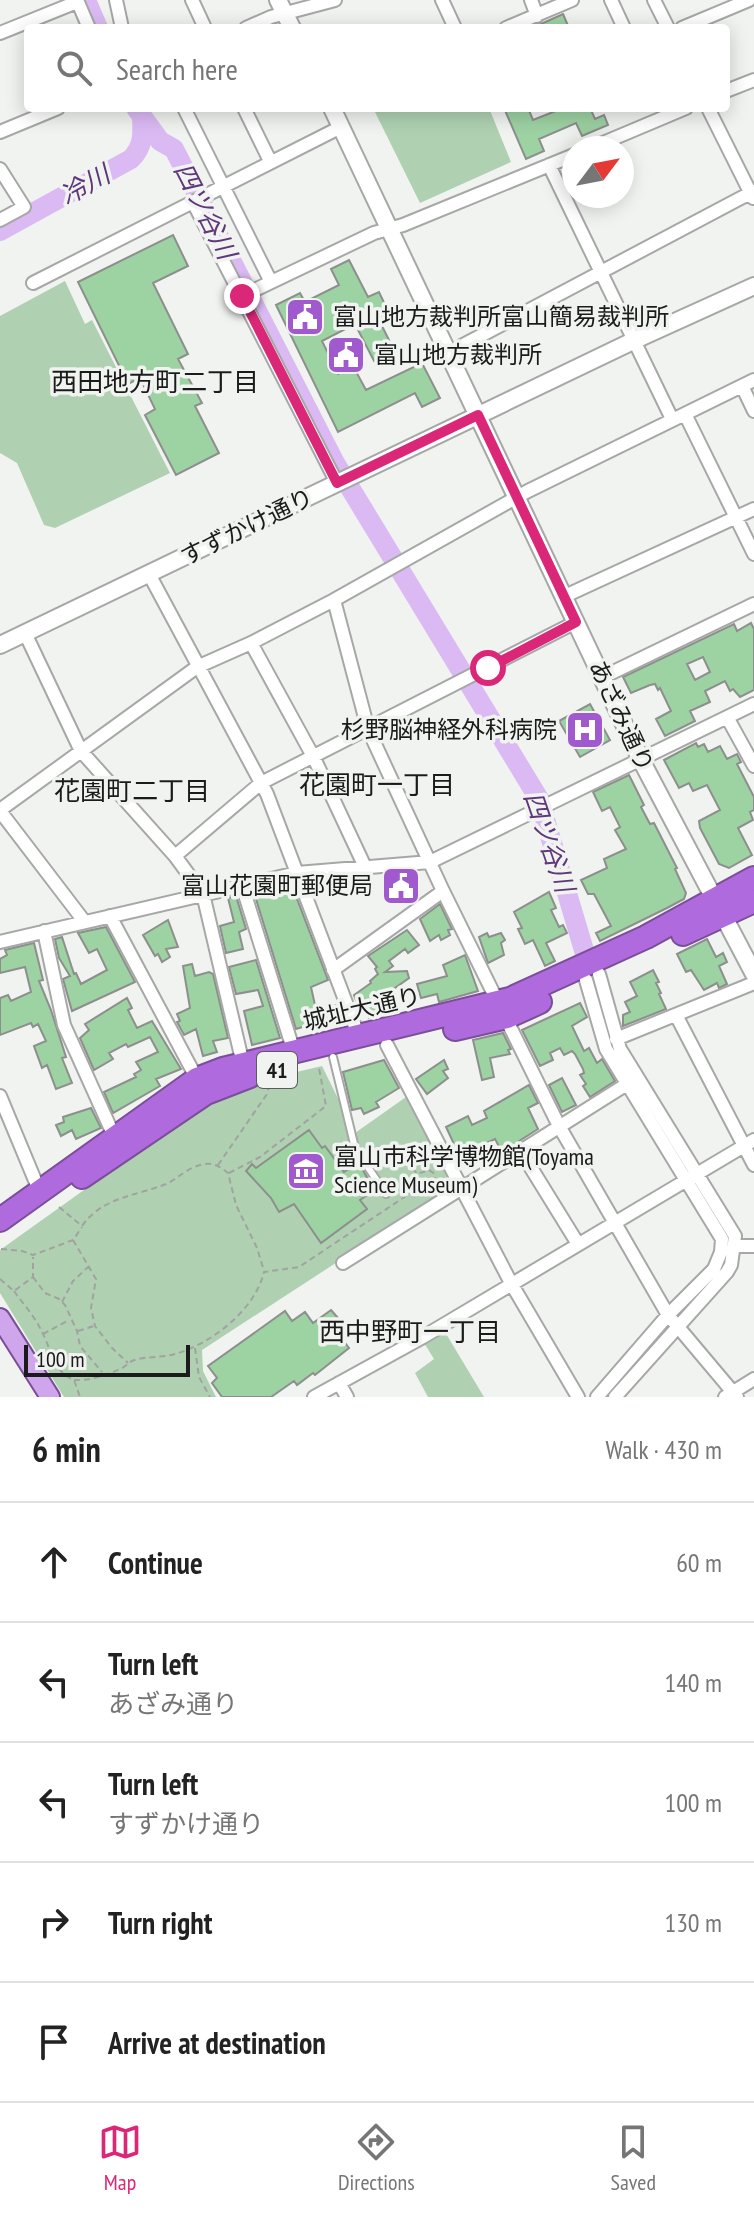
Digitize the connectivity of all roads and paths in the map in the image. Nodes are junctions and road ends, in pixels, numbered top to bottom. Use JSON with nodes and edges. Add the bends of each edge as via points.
{"nodes":[{"id":1,"x":116,"y":0,"type":"edge"},
{"id":2,"x":192,"y":0,"type":"edge"},
{"id":3,"x":335,"y":0,"type":"edge"},
{"id":4,"x":442,"y":0,"type":"edge"},
{"id":5,"x":531,"y":0,"type":"edge"},
{"id":6,"x":572,"y":0,"type":"edge"},
{"id":7,"x":611,"y":0,"type":"edge"},
{"id":8,"x":654,"y":0,"type":"edge"},
{"id":9,"x":749,"y":0,"type":"edge"},
{"id":10,"x":77,"y":1,"type":"edge"},
{"id":11,"x":285,"y":14,"type":"edge"},
{"id":12,"x":537,"y":16,"type":"junction"},
{"id":13,"x":87,"y":24,"type":"edge"},
{"id":14,"x":121,"y":24,"type":"edge"},
{"id":15,"x":203,"y":24,"type":"edge"},
{"id":16,"x":255,"y":24,"type":"edge"},
{"id":17,"x":453,"y":24,"type":"edge"},
{"id":18,"x":516,"y":24,"type":"edge"},
{"id":19,"x":622,"y":24,"type":"edge"},
{"id":20,"x":666,"y":24,"type":"edge"},
{"id":21,"x":692,"y":24,"type":"edge"},
{"id":22,"x":0,"y":33,"type":"edge"},
{"id":23,"x":754,"y":80,"type":"edge"},
{"id":24,"x":730,"y":89,"type":"edge"},
{"id":25,"x":48,"y":112,"type":"edge"},
{"id":26,"x":186,"y":112,"type":"edge"},
{"id":27,"x":246,"y":112,"type":"edge"},
{"id":28,"x":334,"y":112,"type":"edge"},
{"id":29,"x":664,"y":112,"type":"edge"},
{"id":30,"x":710,"y":112,"type":"edge"},
{"id":31,"x":341,"y":127,"type":"junction"},
{"id":32,"x":0,"y":132,"type":"edge"},
{"id":33,"x":615,"y":136,"type":"edge"},
{"id":34,"x":562,"y":160,"type":"edge"},
{"id":35,"x":270,"y":161,"type":"junction"},
{"id":36,"x":549,"y":165,"type":"junction"},
{"id":37,"x":0,"y":169,"type":"edge"},
{"id":38,"x":223,"y":185,"type":"junction"},
{"id":39,"x":753,"y":194,"type":"edge"},
{"id":40,"x":193,"y":202,"type":"junction"},
{"id":41,"x":0,"y":220,"type":"edge"},
{"id":42,"x":389,"y":229,"type":"junction"},
{"id":43,"x":602,"y":272,"type":"junction"},
{"id":44,"x":271,"y":282,"type":"junction"},
{"id":45,"x":33,"y":283,"type":"dead end"},
{"id":46,"x":754,"y":286,"type":"edge"},
{"id":47,"x":242,"y":296,"type":"junction"},
{"id":48,"x":635,"y":340,"type":"junction"},
{"id":49,"x":448,"y":353,"type":"junction"},
{"id":50,"x":748,"y":383,"type":"edge"},
{"id":51,"x":754,"y":411,"type":"edge"},
{"id":52,"x":478,"y":415,"type":"junction"},
{"id":53,"x":678,"y":417,"type":"junction"},
{"id":54,"x":337,"y":483,"type":"junction"},
{"id":55,"x":518,"y":497,"type":"junction"},
{"id":56,"x":754,"y":509,"type":"edge"},
{"id":57,"x":737,"y":517,"type":"junction"},
{"id":58,"x":754,"y":554,"type":"edge"},
{"id":59,"x":149,"y":574,"type":"junction"},
{"id":60,"x":565,"y":596,"type":"junction"},
{"id":61,"x":334,"y":600,"type":"junction"},
{"id":62,"x":754,"y":604,"type":"edge"},
{"id":63,"x":576,"y":622,"type":"junction"},
{"id":64,"x":25,"y":633,"type":"junction"},
{"id":65,"x":251,"y":643,"type":"junction"},
{"id":66,"x":0,"y":645,"type":"edge"},
{"id":67,"x":197,"y":667,"type":"junction"},
{"id":68,"x":603,"y":677,"type":"junction"},
{"id":69,"x":754,"y":704,"type":"edge"},
{"id":70,"x":727,"y":717,"type":"junction"},
{"id":71,"x":368,"y":729,"type":"junction"},
{"id":72,"x":81,"y":751,"type":"junction"},
{"id":73,"x":314,"y":758,"type":"junction"},
{"id":74,"x":641,"y":760,"type":"junction"},
{"id":75,"x":754,"y":766,"type":"edge"},
{"id":76,"x":261,"y":783,"type":"junction"},
{"id":77,"x":0,"y":811,"type":"edge"},
{"id":78,"x":175,"y":856,"type":"junction"},
{"id":79,"x":430,"y":862,"type":"junction"},
{"id":80,"x":365,"y":867,"type":"junction"},
{"id":81,"x":297,"y":873,"type":"junction"},
{"id":82,"x":754,"y":878,"type":"edge"},
{"id":83,"x":242,"y":885,"type":"junction"},
{"id":84,"x":443,"y":891,"type":"junction"},
{"id":85,"x":203,"y":894,"type":"junction"},
{"id":86,"x":754,"y":901,"type":"edge"},
{"id":87,"x":720,"y":907,"type":"junction"},
{"id":88,"x":110,"y":916,"type":"junction"},
{"id":89,"x":84,"y":921,"type":"junction"},
{"id":90,"x":44,"y":931,"type":"junction"},
{"id":91,"x":0,"y":942,"type":"edge"},
{"id":92,"x":333,"y":970,"type":"junction"},
{"id":93,"x":591,"y":973,"type":"junction"},
{"id":94,"x":754,"y":974,"type":"edge"},
{"id":95,"x":754,"y":983,"type":"edge"},
{"id":96,"x":502,"y":1010,"type":"junction"},
{"id":97,"x":676,"y":1015,"type":"junction"},
{"id":98,"x":359,"y":1037,"type":"junction"},
{"id":99,"x":616,"y":1039,"type":"junction"},
{"id":100,"x":387,"y":1045,"type":"junction"},
{"id":101,"x":294,"y":1052,"type":"junction"},
{"id":102,"x":326,"y":1063,"type":"junction"},
{"id":103,"x":243,"y":1064,"type":"junction"},
{"id":104,"x":271,"y":1078,"type":"dead end"},
{"id":105,"x":197,"y":1079,"type":"junction"},
{"id":106,"x":627,"y":1084,"type":"junction"},
{"id":107,"x":0,"y":1096,"type":"edge"},
{"id":108,"x":559,"y":1126,"type":"junction"},
{"id":109,"x":114,"y":1136,"type":"junction"},
{"id":110,"x":749,"y":1143,"type":"edge"},
{"id":111,"x":520,"y":1150,"type":"junction"},
{"id":112,"x":754,"y":1165,"type":"edge"},
{"id":113,"x":217,"y":1166,"type":"junction"},
{"id":114,"x":412,"y":1167,"type":"dead end"},
{"id":115,"x":698,"y":1172,"type":"junction"},
{"id":116,"x":228,"y":1173,"type":"junction"},
{"id":117,"x":417,"y":1174,"type":"junction"},
{"id":118,"x":686,"y":1179,"type":"junction"},
{"id":119,"x":462,"y":1186,"type":"junction"},
{"id":120,"x":39,"y":1190,"type":"junction"},
{"id":121,"x":386,"y":1194,"type":"dead end"},
{"id":122,"x":409,"y":1194,"type":"junction"},
{"id":123,"x":59,"y":1207,"type":"dead end"},
{"id":124,"x":0,"y":1220,"type":"edge"},
{"id":125,"x":614,"y":1222,"type":"junction"},
{"id":126,"x":82,"y":1226,"type":"junction"},
{"id":127,"x":73,"y":1240,"type":"junction"},
{"id":128,"x":1,"y":1243,"type":"edge"},
{"id":129,"x":578,"y":1244,"type":"junction"},
{"id":130,"x":735,"y":1246,"type":"junction"},
{"id":131,"x":754,"y":1246,"type":"edge"},
{"id":132,"x":33,"y":1255,"type":"junction"},
{"id":133,"x":343,"y":1263,"type":"dead end"},
{"id":134,"x":89,"y":1266,"type":"junction"},
{"id":135,"x":264,"y":1272,"type":"junction"},
{"id":136,"x":33,"y":1277,"type":"junction"},
{"id":137,"x":0,"y":1279,"type":"edge"},
{"id":138,"x":511,"y":1283,"type":"junction"},
{"id":139,"x":14,"y":1291,"type":"junction"},
{"id":140,"x":62,"y":1302,"type":"junction"},
{"id":141,"x":0,"y":1318,"type":"edge"},
{"id":142,"x":70,"y":1320,"type":"junction"},
{"id":143,"x":673,"y":1320,"type":"junction"},
{"id":144,"x":95,"y":1326,"type":"junction"},
{"id":145,"x":77,"y":1331,"type":"junction"},
{"id":146,"x":43,"y":1334,"type":"junction"},
{"id":147,"x":194,"y":1346,"type":"junction"},
{"id":148,"x":128,"y":1363,"type":"junction"},
{"id":149,"x":103,"y":1374,"type":"junction"},
{"id":150,"x":754,"y":1379,"type":"edge"},
{"id":151,"x":74,"y":1380,"type":"junction"},
{"id":152,"x":339,"y":1383,"type":"junction"},
{"id":153,"x":731,"y":1395,"type":"edge"},
{"id":154,"x":316,"y":1396,"type":"edge"},
{"id":155,"x":50,"y":1397,"type":"edge"},
{"id":156,"x":80,"y":1397,"type":"edge"},
{"id":157,"x":210,"y":1397,"type":"edge"},
{"id":158,"x":347,"y":1397,"type":"edge"},
{"id":159,"x":578,"y":1397,"type":"edge"},
{"id":160,"x":597,"y":1397,"type":"edge"},
{"id":161,"x":615,"y":1397,"type":"edge"}],
"edges":[{"from":1,"to":14,"type":"street"},
{"from":2,"to":15,"type":"street"},
{"from":3,"to":11,"type":"street"},
{"from":4,"to":17,"type":"street"},
{"from":5,"to":12,"type":"street"},
{"from":6,"to":12,"type":"street"},
{"from":7,"to":19,"type":"street"},
{"from":8,"to":20,"type":"street"},
{"from":9,"to":21,"type":"street"},
{"from":10,"to":13,"type":"street"},
{"from":10,"to":22,"type":"street"},
{"from":11,"to":16,"type":"street"},
{"from":12,"to":18,"type":"street"},
{"from":23,"to":24,"type":"street"},
{"from":25,"to":32,"type":"street"},
{"from":26,"to":38,"type":"street"},
{"from":27,"to":35,"type":"street"},
{"from":28,"to":31,"type":"street","name":"あざみ通り"},
{"from":29,"to":33,"type":"street"},
{"from":30,"to":39,"type":"street"},
{"from":31,"to":35,"type":"street"},
{"from":31,"to":42,"type":"street","name":"あざみ通り"},
{"from":34,"to":36,"type":"street"},
{"from":35,"to":38,"type":"street"},
{"from":36,"to":42,"type":"street"},
{"from":36,"to":43,"type":"street"},
{"from":37,"to":41,"type":"street","via":[[24,207]]},
{"from":38,"to":40,"type":"street"},
{"from":38,"to":44,"type":"street"},
{"from":39,"to":43,"type":"street"},
{"from":40,"to":45,"type":"street"},
{"from":40,"to":47,"type":"street"},
{"from":42,"to":44,"type":"street"},
{"from":42,"to":49,"type":"street","name":"あざみ通り"},
{"from":43,"to":48,"type":"street"},
{"from":43,"to":49,"type":"street"},
{"from":44,"to":47,"type":"street"},
{"from":46,"to":48,"type":"street","name":"すずかけ通り"},
{"from":47,"to":54,"type":"street"},
{"from":48,"to":52,"type":"street","name":"すずかけ通り"},
{"from":48,"to":53,"type":"street"},
{"from":49,"to":52,"type":"street","name":"あざみ通り"},
{"from":50,"to":51,"type":"street"},
{"from":50,"to":53,"type":"street"},
{"from":52,"to":54,"type":"street","name":"すずかけ通り"},
{"from":52,"to":55,"type":"street","name":"あざみ通り"},
{"from":53,"to":55,"type":"street"},
{"from":53,"to":57,"type":"street"},
{"from":54,"to":59,"type":"street","name":"すずかけ通り"},
{"from":55,"to":60,"type":"street","name":"あざみ通り"},
{"from":55,"to":61,"type":"street"},
{"from":56,"to":57,"type":"street"},
{"from":57,"to":58,"type":"street"},
{"from":57,"to":60,"type":"street"},
{"from":59,"to":64,"type":"street","name":"すずかけ通り"},
{"from":59,"to":67,"type":"street"},
{"from":60,"to":63,"type":"street","name":"あざみ通り"},
{"from":61,"to":65,"type":"street"},
{"from":61,"to":71,"type":"street"},
{"from":62,"to":68,"type":"street"},
{"from":63,"to":68,"type":"street","name":"あざみ通り"},
{"from":63,"to":71,"type":"street"},
{"from":64,"to":66,"type":"street","name":"すずかけ通り"},
{"from":64,"to":72,"type":"street"},
{"from":65,"to":67,"type":"street"},
{"from":65,"to":73,"type":"street"},
{"from":67,"to":72,"type":"street"},
{"from":67,"to":76,"type":"street"},
{"from":68,"to":74,"type":"street","name":"あざみ通り"},
{"from":69,"to":70,"type":"street"},
{"from":70,"to":74,"type":"street"},
{"from":70,"to":75,"type":"street"},
{"from":71,"to":73,"type":"street"},
{"from":71,"to":79,"type":"street"},
{"from":72,"to":77,"type":"street"},
{"from":72,"to":78,"type":"street"},
{"from":73,"to":76,"type":"street"},
{"from":73,"to":80,"type":"street"},
{"from":74,"to":79,"type":"street"},
{"from":74,"to":87,"type":"street","name":"あざみ通り"},
{"from":76,"to":78,"type":"street"},
{"from":76,"to":81,"type":"street"},
{"from":77,"to":89,"type":"street"},
{"from":78,"to":85,"type":"street"},
{"from":79,"to":80,"type":"street"},
{"from":79,"to":84,"type":"street"},
{"from":80,"to":81,"type":"street"},
{"from":81,"to":83,"type":"street"},
{"from":81,"to":92,"type":"street"},
{"from":82,"to":87,"type":"highway","name":"城址大通り","number":"41"},
{"from":83,"to":85,"type":"street"},
{"from":83,"to":101,"type":"street"},
{"from":84,"to":92,"type":"street"},
{"from":84,"to":96,"type":"street"},
{"from":85,"to":88,"type":"street"},
{"from":85,"to":103,"type":"street"},
{"from":86,"to":87,"type":"highway","name":"城址大通り","number":"41"},
{"from":87,"to":93,"type":"highway","name":"城址大通り","number":"41","via":[[658,931]]},
{"from":87,"to":94,"type":"street","name":"あざみ通り"},
{"from":88,"to":89,"type":"street"},
{"from":88,"to":105,"type":"street"},
{"from":89,"to":90,"type":"street"},
{"from":90,"to":91,"type":"street"},
{"from":90,"to":109,"type":"street","via":[[64,1025]]},
{"from":92,"to":98,"type":"street"},
{"from":93,"to":96,"type":"highway","name":"城址大通り","number":"41"},
{"from":93,"to":99,"type":"street"},
{"from":93,"to":106,"type":"street","via":[[606,1049]]},
{"from":95,"to":97,"type":"street"},
{"from":96,"to":98,"type":"highway","name":"城址大通り","number":"41"},
{"from":96,"to":100,"type":"highway","name":"城址大通り","number":"41"},
{"from":96,"to":108,"type":"street"},
{"from":97,"to":99,"type":"street"},
{"from":97,"to":110,"type":"street"},
{"from":98,"to":101,"type":"highway","name":"城址大通り","number":"41"},
{"from":99,"to":115,"type":"street"},
{"from":100,"to":102,"type":"highway","name":"城址大通り","number":"41"},
{"from":100,"to":119,"type":"street"},
{"from":101,"to":103,"type":"highway","name":"城址大通り","number":"41"},
{"from":102,"to":116,"type":"path","via":[[326,1106],[260,1157]]},
{"from":102,"to":121,"type":"lane","via":[[355,1148]]},
{"from":102,"to":128,"type":"highway","name":"城址大通り","number":"41","via":[[242,1077],[206,1093]]},
{"from":103,"to":105,"type":"highway","name":"城址大通り","number":"41"},
{"from":104,"to":113,"type":"path","via":[[267,1094]]},
{"from":105,"to":109,"type":"highway","name":"城址大通り","number":"41"},
{"from":106,"to":108,"type":"street"},
{"from":106,"to":118,"type":"street"},
{"from":107,"to":120,"type":"street"},
{"from":108,"to":111,"type":"street"},
{"from":108,"to":125,"type":"street"},
{"from":109,"to":120,"type":"highway","name":"城址大通り","number":"41"},
{"from":110,"to":112,"type":"street"},
{"from":110,"to":115,"type":"street"},
{"from":111,"to":119,"type":"street"},
{"from":111,"to":129,"type":"street"},
{"from":113,"to":116,"type":"path"},
{"from":113,"to":126,"type":"path","via":[[204,1164],[124,1196]]},
{"from":114,"to":117,"type":"path"},
{"from":115,"to":118,"type":"street"},
{"from":115,"to":130,"type":"street","via":[[735,1236]]},
{"from":116,"to":135,"type":"path"},
{"from":117,"to":122,"type":"path"},
{"from":117,"to":122,"type":"path","via":[[429,1170],[435,1182],[423,1194]]},
{"from":118,"to":125,"type":"street"},
{"from":118,"to":143,"type":"street","via":[[721,1233],[722,1246],[714,1269]]},
{"from":119,"to":133,"type":"street"},
{"from":119,"to":138,"type":"street"},
{"from":120,"to":124,"type":"highway","name":"城址大通り","number":"41"},
{"from":122,"to":135,"type":"path","via":[[299,1267]]},
{"from":123,"to":126,"type":"path"},
{"from":125,"to":129,"type":"street"},
{"from":125,"to":143,"type":"street"},
{"from":126,"to":127,"type":"path"},
{"from":127,"to":132,"type":"path"},
{"from":127,"to":134,"type":"path"},
{"from":128,"to":132,"type":"path"},
{"from":129,"to":138,"type":"street"},
{"from":130,"to":131,"type":"street"},
{"from":130,"to":143,"type":"street","via":[[727,1272]]},
{"from":132,"to":136,"type":"path"},
{"from":134,"to":140,"type":"path"},
{"from":134,"to":144,"type":"path","via":[[96,1279],[91,1308]]},
{"from":135,"to":147,"type":"path","via":[[249,1302],[221,1330]]},
{"from":136,"to":139,"type":"path"},
{"from":136,"to":140,"type":"path","via":[[45,1293]]},
{"from":137,"to":139,"type":"path"},
{"from":138,"to":152,"type":"street"},
{"from":138,"to":159,"type":"street"},
{"from":139,"to":146,"type":"path"},
{"from":140,"to":142,"type":"path"},
{"from":141,"to":155,"type":"main road"},
{"from":142,"to":145,"type":"path"},
{"from":142,"to":146,"type":"path"},
{"from":143,"to":153,"type":"street"},
{"from":143,"to":160,"type":"street"},
{"from":143,"to":161,"type":"street"},
{"from":144,"to":145,"type":"path"},
{"from":144,"to":148,"type":"path"},
{"from":145,"to":149,"type":"path","via":[[80,1346]]},
{"from":146,"to":151,"type":"path","via":[[56,1366]]},
{"from":147,"to":148,"type":"path"},
{"from":147,"to":157,"type":"path","via":[[199,1377]]},
{"from":148,"to":149,"type":"path"},
{"from":149,"to":151,"type":"path","via":[[89,1381]]},
{"from":150,"to":153,"type":"street"},
{"from":151,"to":156,"type":"path"},
{"from":152,"to":154,"type":"street"},
{"from":152,"to":158,"type":"street"}]}
